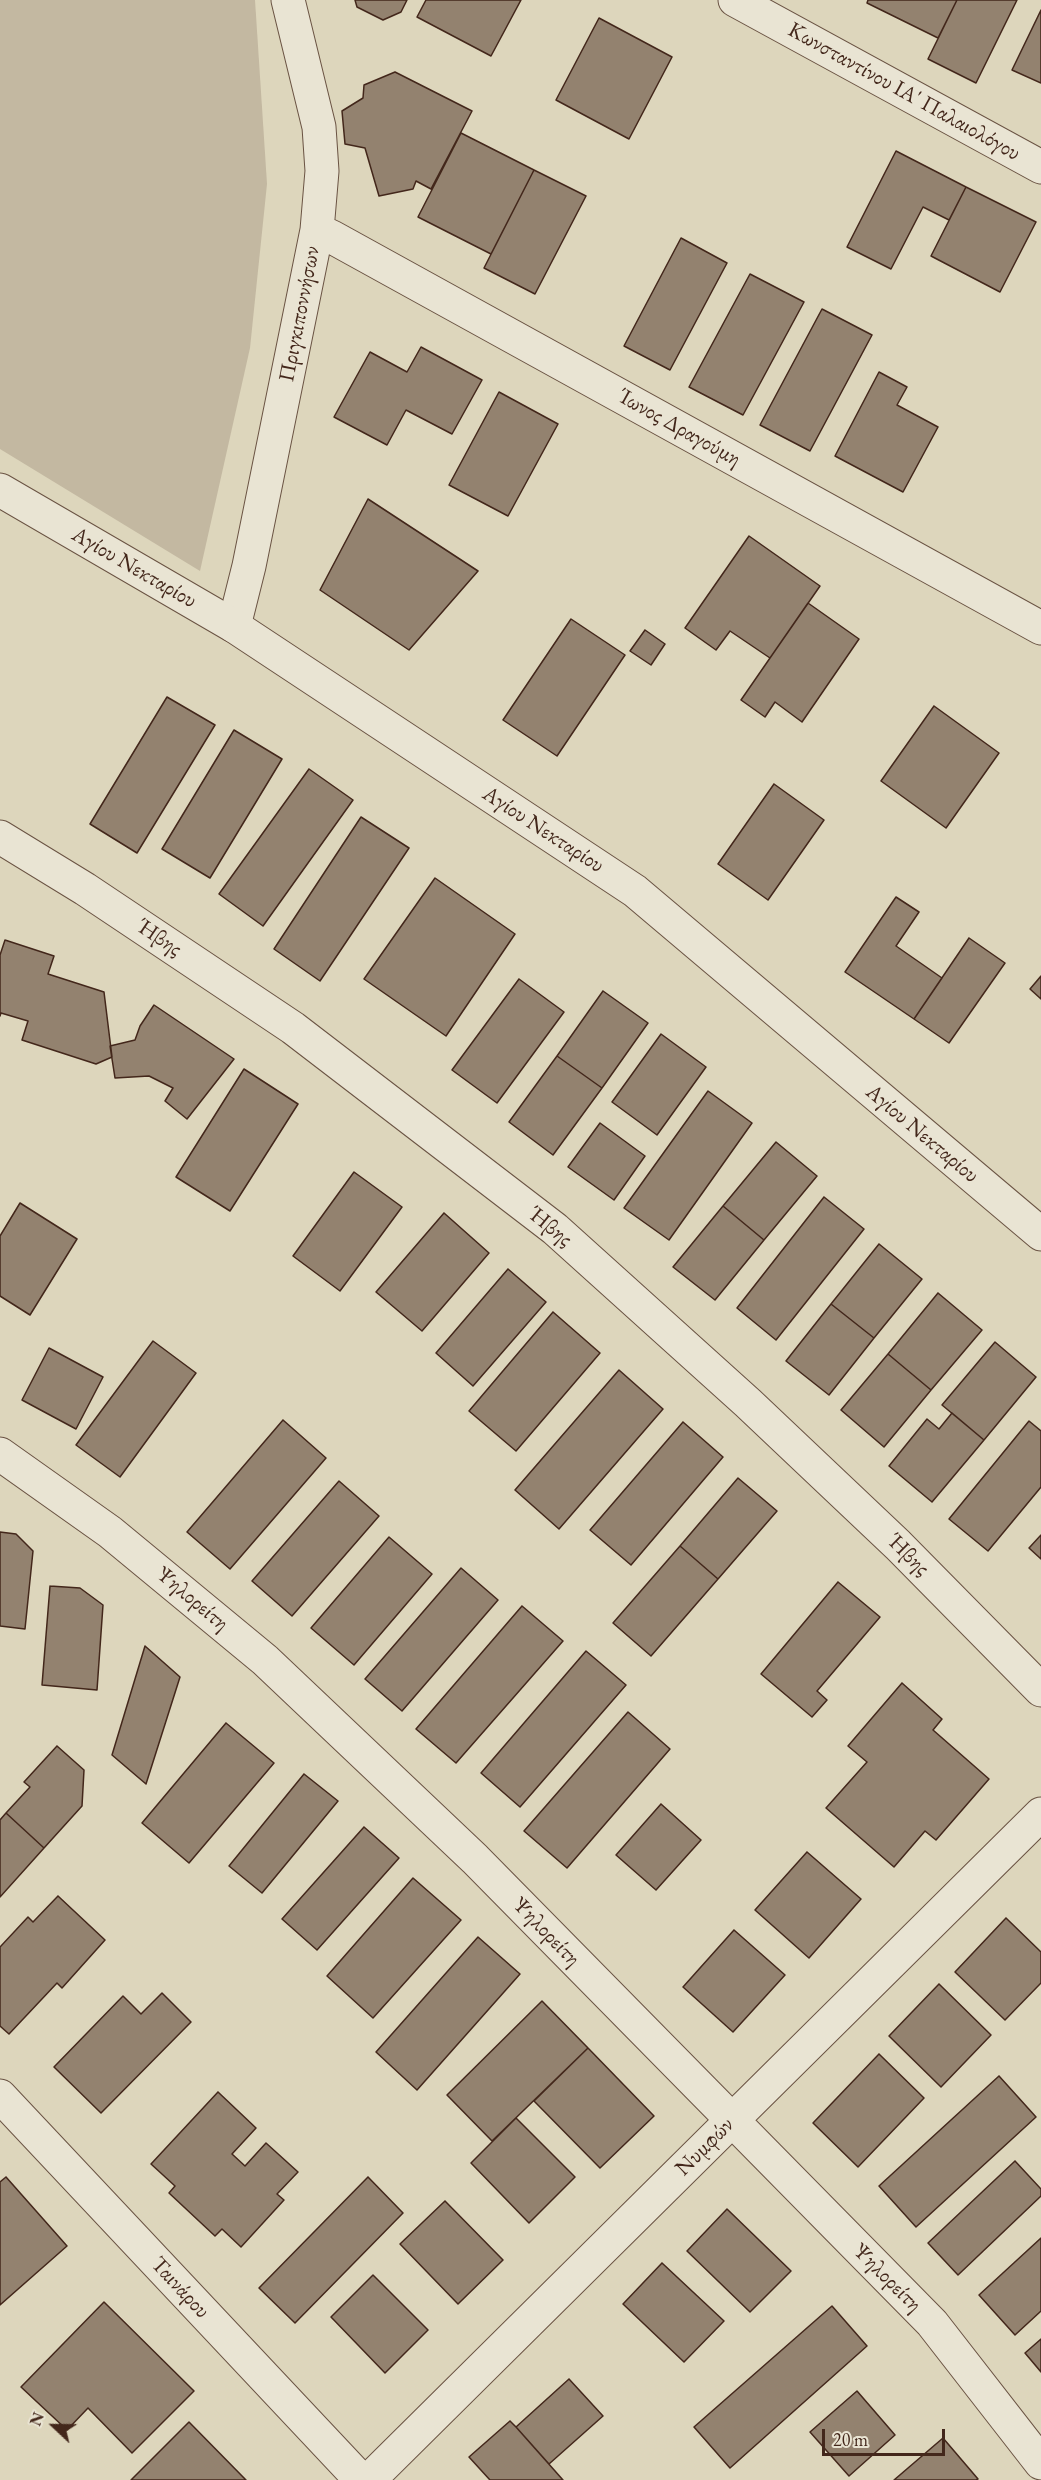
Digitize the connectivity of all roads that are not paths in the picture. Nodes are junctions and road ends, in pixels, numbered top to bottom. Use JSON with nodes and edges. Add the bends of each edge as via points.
{"nodes":[{"id":1,"x":288,"y":0,"type":"edge"},
{"id":2,"x":735,"y":0,"type":"edge"},
{"id":3,"x":1041,"y":167,"type":"edge"},
{"id":4,"x":316,"y":230,"type":"junction"},
{"id":5,"x":0,"y":490,"type":"edge"},
{"id":6,"x":234,"y":626,"type":"junction"},
{"id":7,"x":1041,"y":628,"type":"edge"},
{"id":8,"x":0,"y":837,"type":"edge"},
{"id":9,"x":1041,"y":1234,"type":"edge"},
{"id":10,"x":0,"y":1454,"type":"edge"},
{"id":11,"x":1041,"y":1689,"type":"edge"},
{"id":12,"x":1041,"y":1814,"type":"edge"},
{"id":13,"x":0,"y":2096,"type":"edge"},
{"id":14,"x":731,"y":2121,"type":"junction"},
{"id":15,"x":1041,"y":2463,"type":"edge"},
{"id":16,"x":361,"y":2480,"type":"edge"},
{"id":17,"x":369,"y":2480,"type":"edge"}],
"edges":[{"from":1,"to":4,"type":"street","name":"Πριγκιποννήσων","via":[[320,127],[322,171]]},
{"from":2,"to":3,"type":"street","name":"Κωνσταντίνου ΙΑ' Παλαιολόγου"},
{"from":4,"to":6,"type":"street","name":"Πριγκιποννήσων"},
{"from":4,"to":7,"type":"street","name":"Ίωνος Δραγούμη"},
{"from":5,"to":6,"type":"street","name":"Αγίου Νεκταρίου"},
{"from":6,"to":9,"type":"street","name":"Αγίου Νεκταρίου","via":[[635,891]]},
{"from":8,"to":11,"type":"street","name":"Ήβης","via":[[293,1028],[555,1229],[748,1403],[898,1545]]},
{"from":10,"to":14,"type":"street","name":"Ψηλορείτη","via":[[110,1532],[266,1660],[475,1859]]},
{"from":12,"to":14,"type":"street","name":"Νυμφών"},
{"from":13,"to":16,"type":"street","name":"Ταινάρου"},
{"from":14,"to":15,"type":"street","name":"Ψηλορείτη","via":[[932,2323]]},
{"from":14,"to":17,"type":"street","name":"Νυμφών"}]}
